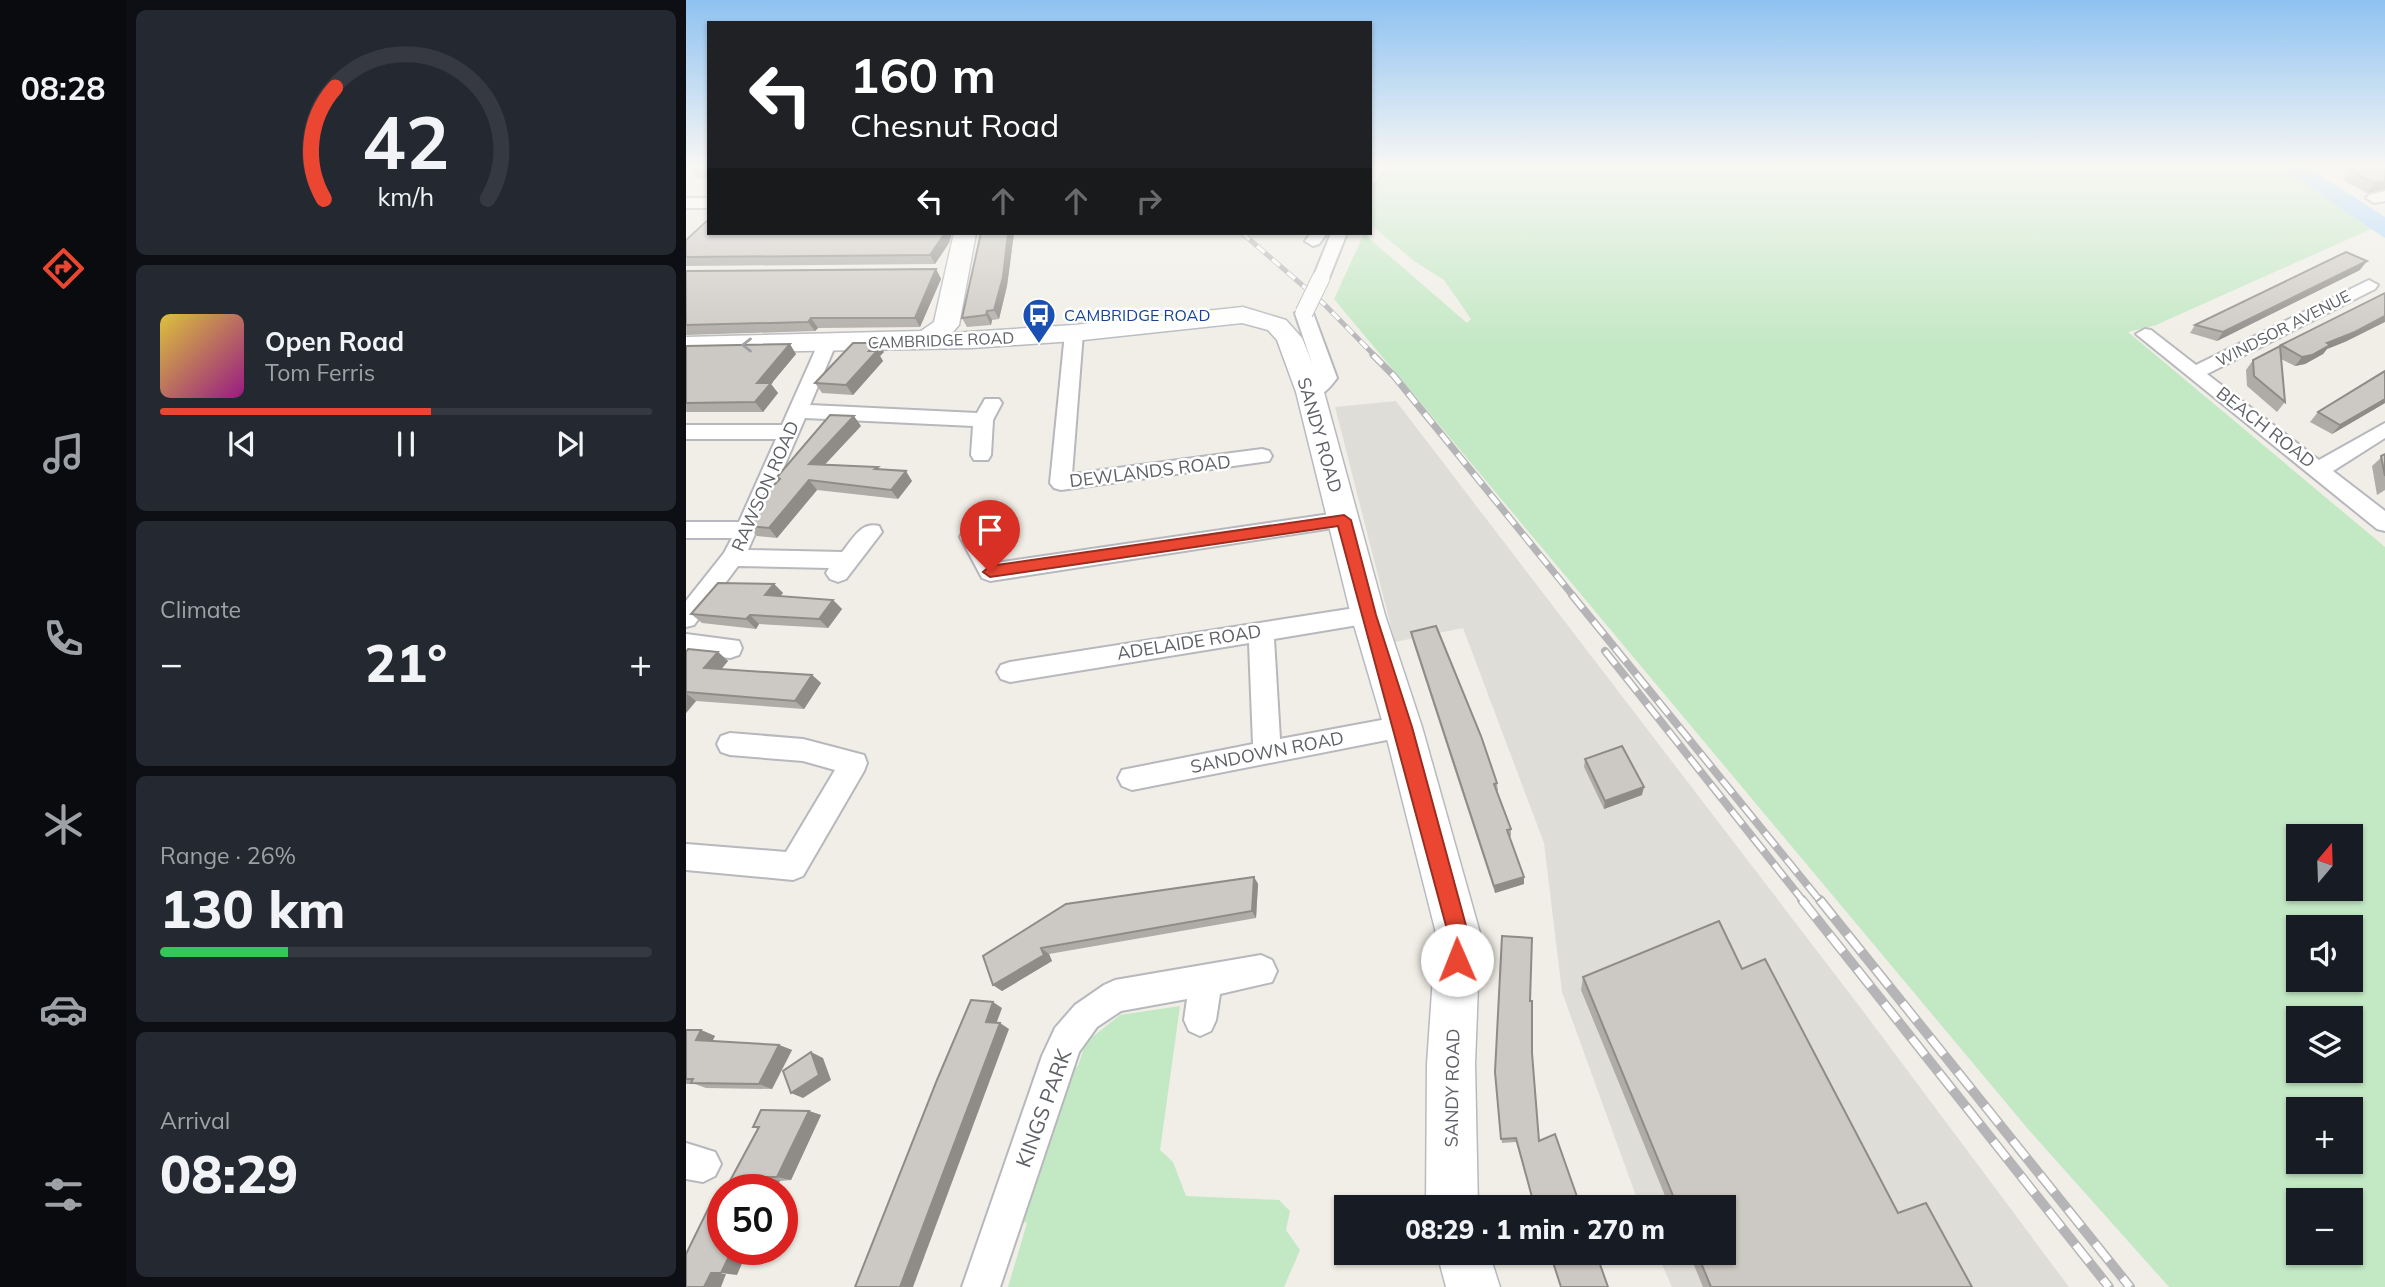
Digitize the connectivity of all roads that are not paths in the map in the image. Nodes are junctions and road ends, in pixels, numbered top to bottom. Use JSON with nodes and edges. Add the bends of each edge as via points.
{"nodes":[{"id":1,"x":964,"y":235,"type":"edge"},
{"id":2,"x":1338,"y":235,"type":"edge"},
{"id":3,"x":2370,"y":285,"type":"dead end"},
{"id":4,"x":946,"y":325,"type":"junction"},
{"id":5,"x":1277,"y":325,"type":"joint"},
{"id":6,"x":1074,"y":333,"type":"junction"},
{"id":7,"x":2145,"y":334,"type":"dead end"},
{"id":8,"x":972,"y":340,"type":"junction"},
{"id":9,"x":913,"y":343,"type":"junction"},
{"id":10,"x":827,"y":344,"type":"junction"},
{"id":11,"x":686,"y":345,"type":"edge"},
{"id":12,"x":2196,"y":372,"type":"junction"},
{"id":13,"x":1310,"y":392,"type":"junction"},
{"id":14,"x":799,"y":411,"type":"junction"},
{"id":15,"x":2385,"y":429,"type":"edge"},
{"id":16,"x":686,"y":432,"type":"edge"},
{"id":17,"x":789,"y":432,"type":"junction"},
{"id":18,"x":981,"y":455,"type":"dead end"},
{"id":19,"x":1262,"y":456,"type":"dead end"},
{"id":20,"x":2320,"y":469,"type":"junction"},
{"id":21,"x":1344,"y":520,"type":"junction"},
{"id":22,"x":2385,"y":523,"type":"edge"},
{"id":23,"x":686,"y":530,"type":"edge"},
{"id":24,"x":747,"y":530,"type":"junction"},
{"id":25,"x":870,"y":532,"type":"dead end"},
{"id":26,"x":971,"y":537,"type":"dead end"},
{"id":27,"x":732,"y":558,"type":"junction"},
{"id":28,"x":1368,"y":615,"type":"junction"},
{"id":29,"x":686,"y":618,"type":"edge"},
{"id":30,"x":1261,"y":631,"type":"junction"},
{"id":31,"x":686,"y":644,"type":"edge"},
{"id":32,"x":730,"y":648,"type":"dead end"},
{"id":33,"x":1010,"y":671,"type":"dead end"},
{"id":34,"x":1403,"y":727,"type":"junction"},
{"id":35,"x":730,"y":744,"type":"dead end"},
{"id":36,"x":1266,"y":752,"type":"junction"},
{"id":37,"x":1132,"y":778,"type":"dead end"},
{"id":38,"x":686,"y":857,"type":"edge"},
{"id":39,"x":1261,"y":971,"type":"dead end"},
{"id":40,"x":1206,"y":980,"type":"junction"},
{"id":41,"x":1199,"y":1020,"type":"dead end"},
{"id":42,"x":1452,"y":1195,"type":"edge"},
{"id":43,"x":1467,"y":1265,"type":"edge"},
{"id":44,"x":981,"y":1287,"type":"edge"},
{"id":45,"x":1473,"y":1287,"type":"edge"}],
"edges":[{"from":1,"to":4,"type":"main road","via":[[953,272]]},
{"from":2,"to":13,"type":"street","bridge":true,"via":[[1304,313],[1327,378]]},
{"from":3,"to":12,"type":"street","name":"WINDSOR AVENUE"},
{"from":4,"to":8,"type":"main road"},
{"from":4,"to":9,"type":"main road"},
{"from":5,"to":6,"type":"main road","name":"CAMBRIDGE ROAD","via":[[1242,315]]},
{"from":5,"to":13,"type":"main road","name":"SANDY ROAD","via":[[1289,338]]},
{"from":6,"to":8,"type":"main road","name":"CAMBRIDGE ROAD"},
{"from":6,"to":19,"type":"street","name":"DEWLANDS ROAD","via":[[1061,484]]},
{"from":7,"to":12,"type":"street","name":"BEACH ROAD"},
{"from":8,"to":9,"type":"main road","name":"CAMBRIDGE ROAD"},
{"from":9,"to":10,"type":"main road","name":"CAMBRIDGE ROAD"},
{"from":10,"to":11,"type":"main road","name":"CAMBRIDGE ROAD","one_way":true},
{"from":10,"to":14,"type":"street","name":"RAWSON ROAD"},
{"from":12,"to":20,"type":"street","name":"BEACH ROAD"},
{"from":13,"to":21,"type":"main road","name":"SANDY ROAD"},
{"from":14,"to":17,"type":"street","name":"RAWSON ROAD"},
{"from":14,"to":18,"type":"street","via":[[987,412]]},
{"from":15,"to":20,"type":"street"},
{"from":16,"to":17,"type":"street"},
{"from":17,"to":24,"type":"street","name":"RAWSON ROAD"},
{"from":20,"to":22,"type":"street","name":"BEACH ROAD"},
{"from":21,"to":26,"type":"street","via":[[990,572]]},
{"from":21,"to":28,"type":"main road","name":"SANDY ROAD"},
{"from":23,"to":24,"type":"street"},
{"from":24,"to":27,"type":"street","name":"RAWSON ROAD"},
{"from":25,"to":27,"type":"street","via":[[842,568]]},
{"from":27,"to":29,"type":"street","name":"RAWSON ROAD"},
{"from":28,"to":30,"type":"street","name":"ADELAIDE ROAD"},
{"from":28,"to":34,"type":"main road","name":"SANDY ROAD"},
{"from":30,"to":33,"type":"street","name":"ADELAIDE ROAD"},
{"from":30,"to":36,"type":"street"},
{"from":31,"to":32,"type":"street"},
{"from":34,"to":36,"type":"street","name":"SANDOWN ROAD"},
{"from":34,"to":42,"type":"main road","name":"SANDY ROAD","via":[[1458,933],[1451,1064]]},
{"from":35,"to":38,"type":"street","via":[[803,750],[854,763],[793,866]]},
{"from":36,"to":37,"type":"street","name":"SANDOWN ROAD"},
{"from":39,"to":40,"type":"street","name":"KINGS PARK"},
{"from":40,"to":41,"type":"street"},
{"from":40,"to":44,"type":"street","name":"KINGS PARK","via":[[1115,996],[1095,1007],[1076,1028],[1059,1056]]},
{"from":43,"to":45,"type":"main road"}]}
